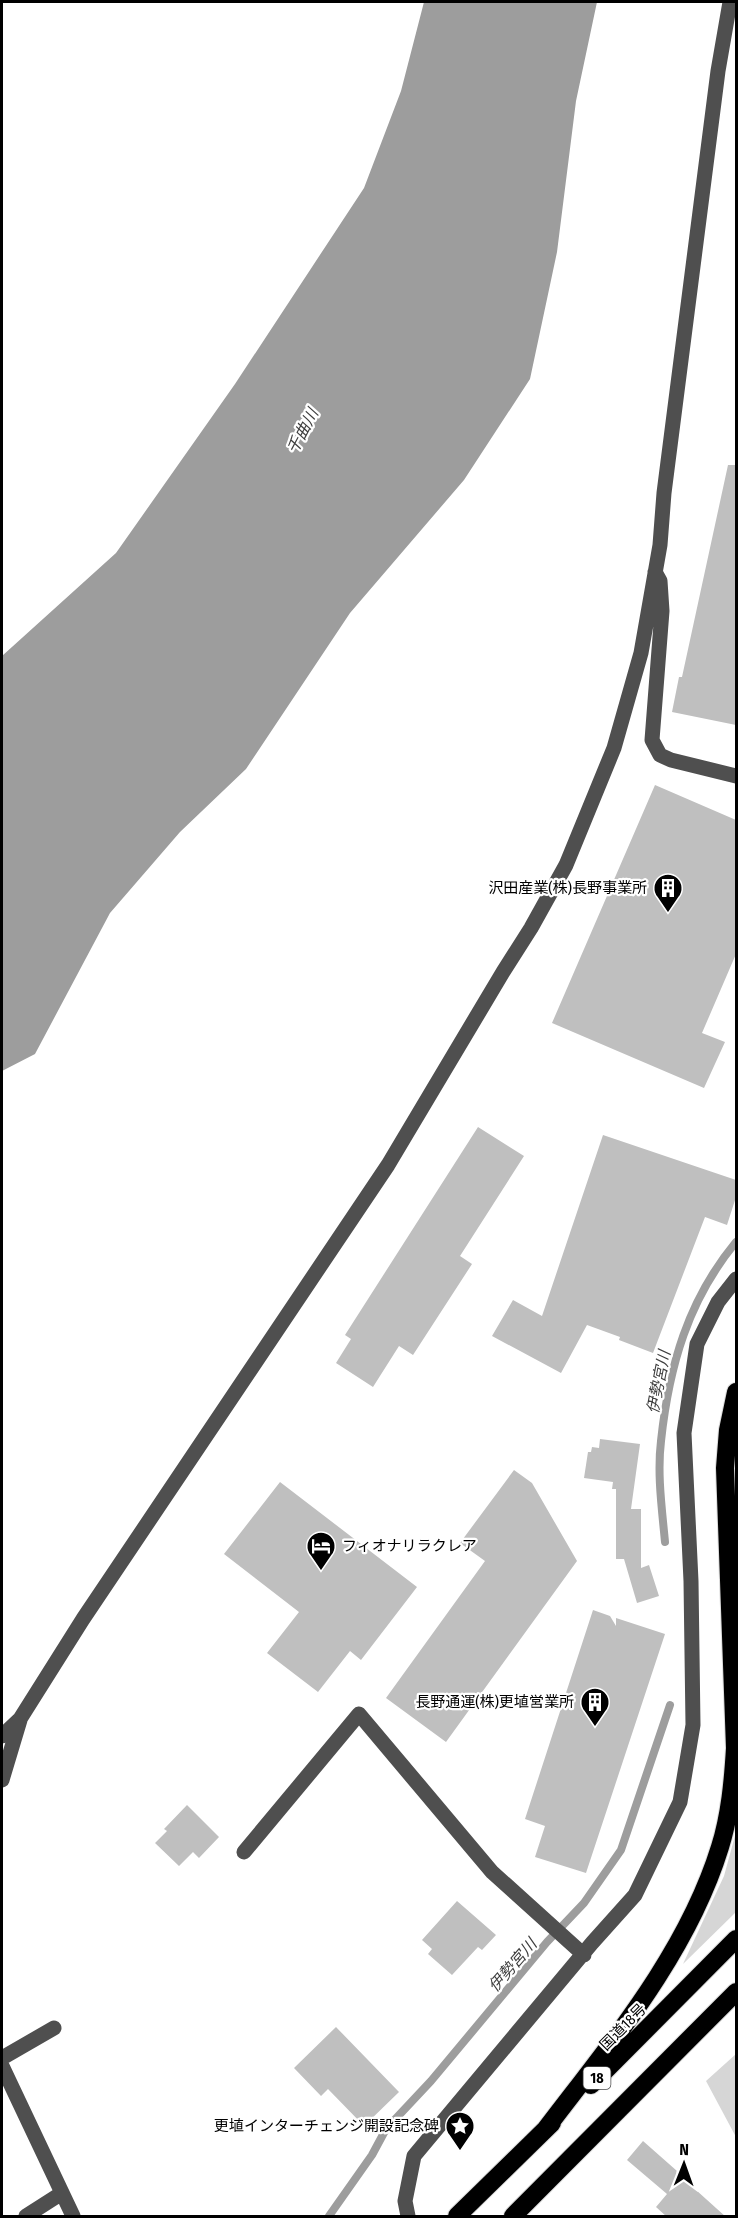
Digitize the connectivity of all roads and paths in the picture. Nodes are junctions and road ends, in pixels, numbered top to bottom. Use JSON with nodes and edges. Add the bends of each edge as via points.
{"nodes":[{"id":1,"x":730,"y":2,"type":"edge"},
{"id":2,"x":656,"y":564,"type":"junction"},
{"id":3,"x":736,"y":776,"type":"edge"},
{"id":4,"x":736,"y":1279,"type":"edge"},
{"id":5,"x":736,"y":1392,"type":"edge"},
{"id":6,"x":20,"y":1719,"type":"junction"},
{"id":7,"x":2,"y":1736,"type":"edge"},
{"id":8,"x":2,"y":1780,"type":"edge"},
{"id":9,"x":244,"y":1852,"type":"dead end"},
{"id":10,"x":736,"y":1939,"type":"edge"},
{"id":11,"x":584,"y":1955,"type":"junction"},
{"id":12,"x":736,"y":1992,"type":"edge"},
{"id":13,"x":736,"y":2002,"type":"edge"},
{"id":14,"x":54,"y":2028,"type":"dead end"},
{"id":15,"x":675,"y":2055,"type":"junction"},
{"id":16,"x":2,"y":2058,"type":"edge"},
{"id":17,"x":2,"y":2066,"type":"edge"},
{"id":18,"x":545,"y":2130,"type":"junction"},
{"id":19,"x":62,"y":2193,"type":"junction"},
{"id":20,"x":27,"y":2217,"type":"edge"},
{"id":21,"x":73,"y":2217,"type":"edge"},
{"id":22,"x":408,"y":2217,"type":"edge"},
{"id":23,"x":457,"y":2217,"type":"edge"},
{"id":24,"x":513,"y":2217,"type":"edge"}],
"edges":[{"from":1,"to":2,"type":"street"},
{"from":2,"to":3,"type":"street","via":[[662,611],[652,740],[660,755],[671,760]]},
{"from":2,"to":6,"type":"street","via":[[641,653],[614,748],[566,865],[388,1165]]},
{"from":4,"to":11,"type":"street","via":[[718,1302],[697,1344],[684,1433],[693,1725],[680,1802],[635,1895]]},
{"from":5,"to":18,"type":"highway","via":[[725,1468],[735,1748],[733,1784],[720,1847],[692,1917],[669,1957],[625,2024]]},
{"from":6,"to":7,"type":"street"},
{"from":6,"to":8,"type":"street"},
{"from":9,"to":11,"type":"street","via":[[360,1714],[492,1872]]},
{"from":10,"to":18,"type":"highway","name":"国道18号","number":"18"},
{"from":11,"to":22,"type":"street","via":[[414,2156],[405,2201]]},
{"from":12,"to":15,"type":"highway","number":"18"},
{"from":13,"to":15,"type":"highway"},
{"from":14,"to":16,"type":"street"},
{"from":15,"to":24,"type":"highway","number":"18"},
{"from":17,"to":19,"type":"street"},
{"from":18,"to":23,"type":"highway","name":"国道18号","number":"18"},
{"from":19,"to":20,"type":"street"},
{"from":19,"to":21,"type":"street"}]}
